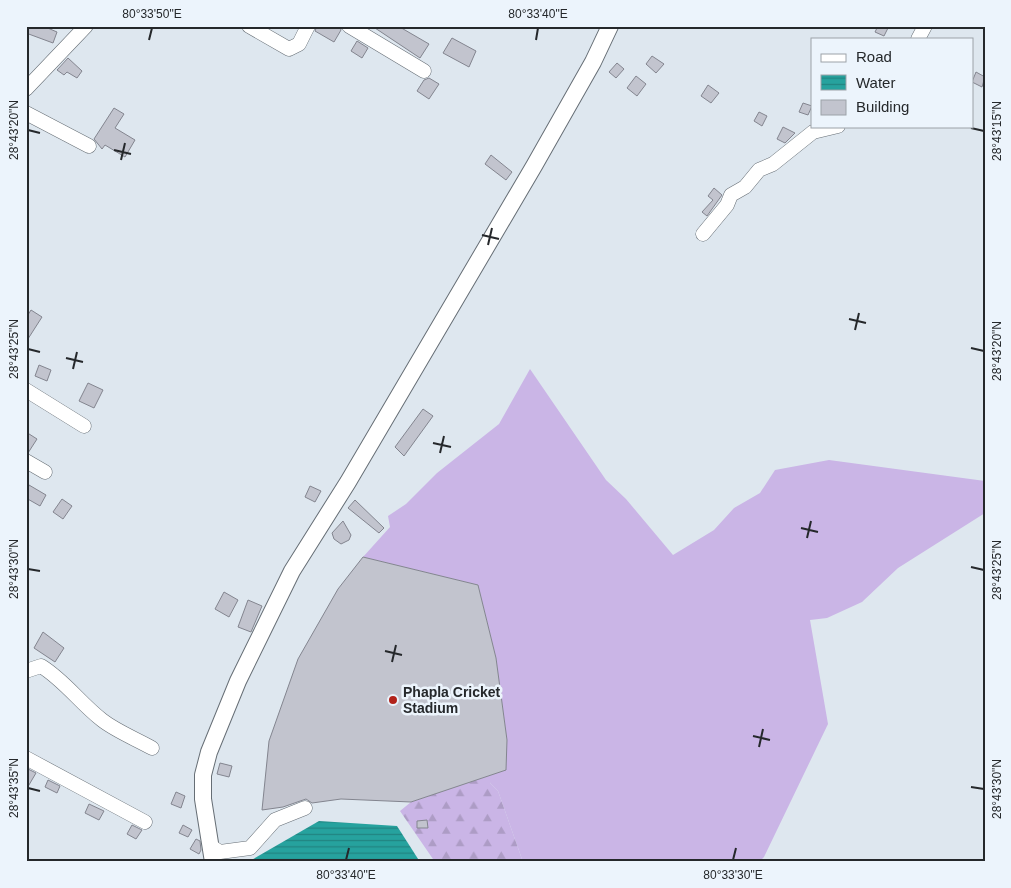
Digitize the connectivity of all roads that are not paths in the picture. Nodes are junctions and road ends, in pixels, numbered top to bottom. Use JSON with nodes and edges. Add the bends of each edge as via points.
{"nodes":[{"id":1,"x":86,"y":26,"type":"edge"},
{"id":2,"x":249,"y":26,"type":"edge"},
{"id":3,"x":308,"y":26,"type":"edge"},
{"id":4,"x":349,"y":26,"type":"edge"},
{"id":5,"x":610,"y":26,"type":"edge"},
{"id":6,"x":925,"y":26,"type":"edge"},
{"id":7,"x":919,"y":38,"type":"edge"},
{"id":8,"x":424,"y":71,"type":"dead end"},
{"id":9,"x":26,"y":89,"type":"edge"},
{"id":10,"x":26,"y":113,"type":"edge"},
{"id":11,"x":830,"y":128,"type":"edge"},
{"id":12,"x":89,"y":146,"type":"dead end"},
{"id":13,"x":702,"y":234,"type":"dead end"},
{"id":14,"x":26,"y":390,"type":"edge"},
{"id":15,"x":84,"y":426,"type":"dead end"},
{"id":16,"x":26,"y":460,"type":"edge"},
{"id":17,"x":45,"y":472,"type":"dead end"},
{"id":18,"x":26,"y":671,"type":"edge"},
{"id":19,"x":152,"y":748,"type":"dead end"},
{"id":20,"x":26,"y":758,"type":"edge"},
{"id":21,"x":305,"y":808,"type":"dead end"},
{"id":22,"x":145,"y":822,"type":"dead end"},
{"id":23,"x":213,"y":854,"type":"edge"}],
"edges":[{"from":1,"to":9,"type":"street"},
{"from":2,"to":3,"type":"street","via":[[289,48],[299,44]]},
{"from":4,"to":8,"type":"street"},
{"from":5,"to":23,"type":"main road","via":[[534,166],[292,571],[238,681],[208,752],[203,775],[203,799]]},
{"from":6,"to":7,"type":"street"},
{"from":10,"to":12,"type":"street"},
{"from":11,"to":13,"type":"street","via":[[813,132],[773,164],[760,170],[745,187],[731,195],[727,205]]},
{"from":14,"to":15,"type":"street"},
{"from":16,"to":17,"type":"street"},
{"from":18,"to":19,"type":"street","via":[[41,666],[55,675],[103,721]]},
{"from":20,"to":22,"type":"street"},
{"from":21,"to":23,"type":"street","via":[[275,820],[250,848]]}]}
